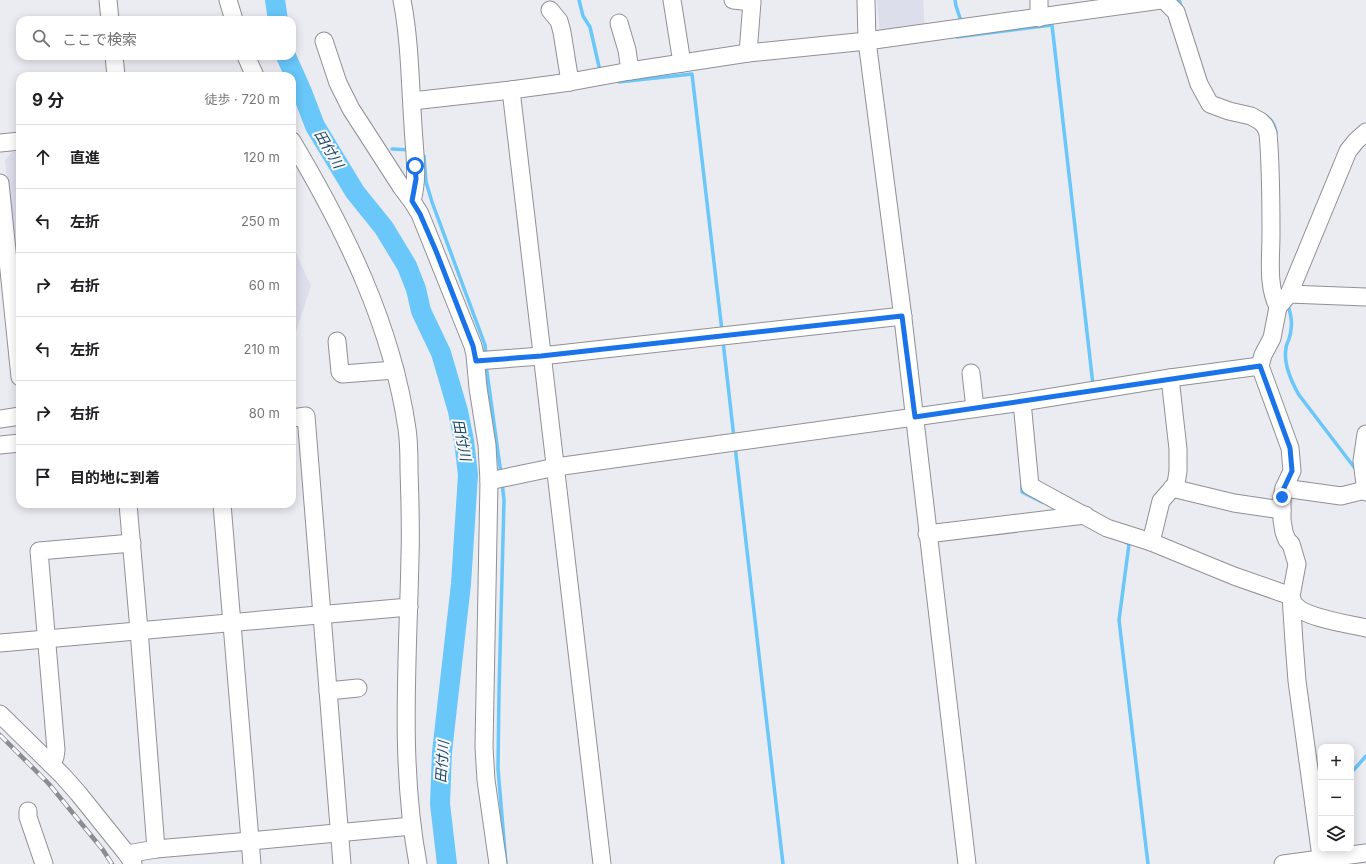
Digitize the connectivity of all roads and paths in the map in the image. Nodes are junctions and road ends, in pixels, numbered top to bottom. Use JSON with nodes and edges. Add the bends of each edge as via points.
{"nodes":[{"id":1,"x":108,"y":0,"type":"edge"},
{"id":2,"x":228,"y":0,"type":"edge"},
{"id":3,"x":402,"y":0,"type":"edge"},
{"id":4,"x":733,"y":0,"type":"edge"},
{"id":5,"x":866,"y":0,"type":"edge"},
{"id":6,"x":1039,"y":0,"type":"edge"},
{"id":7,"x":1161,"y":0,"type":"edge"},
{"id":8,"x":1164,"y":0,"type":"edge"},
{"id":9,"x":677,"y":1,"type":"edge"},
{"id":10,"x":1110,"y":4,"type":"edge"},
{"id":11,"x":550,"y":10,"type":"dead end"},
{"id":12,"x":110,"y":16,"type":"edge"},
{"id":13,"x":233,"y":16,"type":"edge"},
{"id":14,"x":1039,"y":18,"type":"junction"},
{"id":15,"x":619,"y":23,"type":"dead end"},
{"id":16,"x":867,"y":41,"type":"junction"},
{"id":17,"x":324,"y":42,"type":"dead end"},
{"id":18,"x":748,"y":53,"type":"junction"},
{"id":19,"x":114,"y":60,"type":"edge"},
{"id":20,"x":248,"y":60,"type":"edge"},
{"id":21,"x":682,"y":63,"type":"junction"},
{"id":22,"x":630,"y":71,"type":"junction"},
{"id":23,"x":116,"y":72,"type":"edge"},
{"id":24,"x":253,"y":72,"type":"edge"},
{"id":25,"x":570,"y":82,"type":"junction"},
{"id":26,"x":511,"y":90,"type":"junction"},
{"id":27,"x":412,"y":101,"type":"junction"},
{"id":28,"x":1366,"y":132,"type":"edge"},
{"id":29,"x":16,"y":141,"type":"edge"},
{"id":30,"x":0,"y":143,"type":"edge"},
{"id":31,"x":296,"y":148,"type":"edge"},
{"id":32,"x":0,"y":183,"type":"edge"},
{"id":33,"x":412,"y":201,"type":"junction"},
{"id":34,"x":6,"y":295,"type":"edge"},
{"id":35,"x":1366,"y":297,"type":"edge"},
{"id":36,"x":1284,"y":301,"type":"junction"},
{"id":37,"x":902,"y":316,"type":"junction"},
{"id":38,"x":337,"y":341,"type":"dead end"},
{"id":39,"x":16,"y":354,"type":"edge"},
{"id":40,"x":541,"y":356,"type":"junction"},
{"id":41,"x":476,"y":361,"type":"junction"},
{"id":42,"x":1260,"y":366,"type":"junction"},
{"id":43,"x":395,"y":370,"type":"junction"},
{"id":44,"x":971,"y":373,"type":"dead end"},
{"id":45,"x":1170,"y":378,"type":"junction"},
{"id":46,"x":1022,"y":402,"type":"junction"},
{"id":47,"x":975,"y":408,"type":"junction"},
{"id":48,"x":16,"y":416,"type":"edge"},
{"id":49,"x":296,"y":417,"type":"edge"},
{"id":50,"x":915,"y":417,"type":"junction"},
{"id":51,"x":0,"y":418,"type":"edge"},
{"id":52,"x":1366,"y":434,"type":"edge"},
{"id":53,"x":16,"y":443,"type":"edge"},
{"id":54,"x":0,"y":445,"type":"edge"},
{"id":55,"x":556,"y":467,"type":"junction"},
{"id":56,"x":489,"y":480,"type":"junction"},
{"id":57,"x":1172,"y":488,"type":"junction"},
{"id":58,"x":1284,"y":488,"type":"junction"},
{"id":59,"x":1366,"y":491,"type":"edge"},
{"id":60,"x":128,"y":508,"type":"edge"},
{"id":61,"x":222,"y":508,"type":"edge"},
{"id":62,"x":1282,"y":510,"type":"junction"},
{"id":63,"x":1085,"y":514,"type":"junction"},
{"id":64,"x":927,"y":534,"type":"junction"},
{"id":65,"x":1150,"y":542,"type":"junction"},
{"id":66,"x":132,"y":543,"type":"junction"},
{"id":67,"x":1291,"y":596,"type":"junction"},
{"id":68,"x":409,"y":608,"type":"junction"},
{"id":69,"x":322,"y":616,"type":"junction"},
{"id":70,"x":232,"y":622,"type":"junction"},
{"id":71,"x":1366,"y":628,"type":"edge"},
{"id":72,"x":140,"y":630,"type":"junction"},
{"id":73,"x":47,"y":638,"type":"junction"},
{"id":74,"x":0,"y":643,"type":"edge"},
{"id":75,"x":358,"y":688,"type":"dead end"},
{"id":76,"x":328,"y":691,"type":"junction"},
{"id":77,"x":0,"y":714,"type":"edge"},
{"id":78,"x":51,"y":764,"type":"junction"},
{"id":79,"x":28,"y":812,"type":"dead end"},
{"id":80,"x":412,"y":826,"type":"junction"},
{"id":81,"x":340,"y":833,"type":"junction"},
{"id":82,"x":250,"y":842,"type":"junction"},
{"id":83,"x":156,"y":849,"type":"junction"},
{"id":84,"x":1366,"y":853,"type":"edge"},
{"id":85,"x":130,"y":859,"type":"edge"},
{"id":86,"x":1321,"y":862,"type":"edge"},
{"id":87,"x":44,"y":864,"type":"edge"},
{"id":88,"x":252,"y":864,"type":"edge"},
{"id":89,"x":342,"y":864,"type":"edge"},
{"id":90,"x":418,"y":864,"type":"edge"},
{"id":91,"x":498,"y":864,"type":"edge"},
{"id":92,"x":602,"y":864,"type":"edge"},
{"id":93,"x":967,"y":864,"type":"edge"},
{"id":94,"x":1283,"y":864,"type":"edge"}],
"edges":[{"from":1,"to":12,"type":"street"},
{"from":2,"to":13,"type":"street"},
{"from":3,"to":27,"type":"street"},
{"from":4,"to":18,"type":"street","via":[[752,2]]},
{"from":5,"to":16,"type":"street"},
{"from":6,"to":14,"type":"street"},
{"from":7,"to":10,"type":"street"},
{"from":8,"to":36,"type":"street","via":[[1176,12],[1199,84],[1210,104],[1256,118],[1265,126],[1268,133],[1272,294]]},
{"from":9,"to":21,"type":"street"},
{"from":10,"to":14,"type":"street"},
{"from":11,"to":25,"type":"street","via":[[559,21]]},
{"from":14,"to":16,"type":"street"},
{"from":15,"to":22,"type":"street"},
{"from":16,"to":18,"type":"street"},
{"from":16,"to":37,"type":"street"},
{"from":17,"to":33,"type":"street","via":[[338,83],[351,108]]},
{"from":18,"to":21,"type":"street"},
{"from":19,"to":23,"type":"street"},
{"from":20,"to":24,"type":"street"},
{"from":21,"to":22,"type":"street"},
{"from":22,"to":25,"type":"street"},
{"from":25,"to":26,"type":"street"},
{"from":26,"to":27,"type":"street"},
{"from":26,"to":40,"type":"street"},
{"from":27,"to":33,"type":"street","via":[[416,179]]},
{"from":28,"to":36,"type":"street","via":[[1348,151]]},
{"from":29,"to":30,"type":"street"},
{"from":31,"to":43,"type":"street","via":[[351,249],[370,295]]},
{"from":32,"to":34,"type":"street"},
{"from":33,"to":41,"type":"street","via":[[436,251],[473,346]]},
{"from":34,"to":39,"type":"street"},
{"from":35,"to":36,"type":"street"},
{"from":36,"to":42,"type":"street"},
{"from":37,"to":40,"type":"street"},
{"from":37,"to":50,"type":"street"},
{"from":38,"to":43,"type":"street","via":[[342,374]]},
{"from":40,"to":41,"type":"street"},
{"from":40,"to":55,"type":"street"},
{"from":41,"to":56,"type":"street"},
{"from":42,"to":45,"type":"street"},
{"from":42,"to":58,"type":"street","via":[[1290,448],[1292,471]]},
{"from":43,"to":68,"type":"street","via":[[408,431]]},
{"from":44,"to":47,"type":"street"},
{"from":45,"to":46,"type":"street"},
{"from":45,"to":57,"type":"street","via":[[1178,449],[1176,484]]},
{"from":46,"to":47,"type":"street"},
{"from":46,"to":63,"type":"street","via":[[1030,486]]},
{"from":47,"to":50,"type":"street"},
{"from":48,"to":51,"type":"street"},
{"from":49,"to":69,"type":"street","via":[[306,416]]},
{"from":50,"to":55,"type":"street"},
{"from":50,"to":64,"type":"street"},
{"from":52,"to":59,"type":"street","via":[[1362,461]]},
{"from":53,"to":54,"type":"street"},
{"from":55,"to":56,"type":"street"},
{"from":55,"to":92,"type":"street"},
{"from":56,"to":91,"type":"street","via":[[484,747]]},
{"from":57,"to":62,"type":"street","via":[[1234,503]]},
{"from":57,"to":65,"type":"street","via":[[1161,501]]},
{"from":58,"to":59,"type":"street","via":[[1341,496]]},
{"from":58,"to":62,"type":"street"},
{"from":60,"to":66,"type":"street"},
{"from":61,"to":70,"type":"street"},
{"from":62,"to":67,"type":"street","via":[[1284,532],[1297,564]]},
{"from":63,"to":64,"type":"street"},
{"from":63,"to":65,"type":"street","via":[[1107,528]]},
{"from":64,"to":93,"type":"street"},
{"from":65,"to":67,"type":"street"},
{"from":66,"to":72,"type":"street"},
{"from":66,"to":73,"type":"street","via":[[39,551]]},
{"from":67,"to":71,"type":"street","via":[[1295,605],[1316,617]]},
{"from":67,"to":86,"type":"street","via":[[1297,681]]},
{"from":68,"to":69,"type":"street"},
{"from":68,"to":80,"type":"street","via":[[406,697]]},
{"from":69,"to":70,"type":"street"},
{"from":69,"to":76,"type":"street"},
{"from":70,"to":72,"type":"street"},
{"from":70,"to":82,"type":"street"},
{"from":72,"to":73,"type":"street"},
{"from":72,"to":83,"type":"street"},
{"from":73,"to":74,"type":"street"},
{"from":73,"to":78,"type":"street","via":[[56,750]]},
{"from":75,"to":76,"type":"street"},
{"from":76,"to":81,"type":"street"},
{"from":77,"to":78,"type":"street"},
{"from":78,"to":85,"type":"street","via":[[78,793]]},
{"from":79,"to":87,"type":"street"},
{"from":80,"to":81,"type":"street"},
{"from":80,"to":90,"type":"street"},
{"from":81,"to":82,"type":"street"},
{"from":81,"to":89,"type":"street"},
{"from":82,"to":83,"type":"street"},
{"from":82,"to":88,"type":"street"},
{"from":83,"to":85,"type":"street"},
{"from":84,"to":86,"type":"street"},
{"from":86,"to":94,"type":"street"}]}
